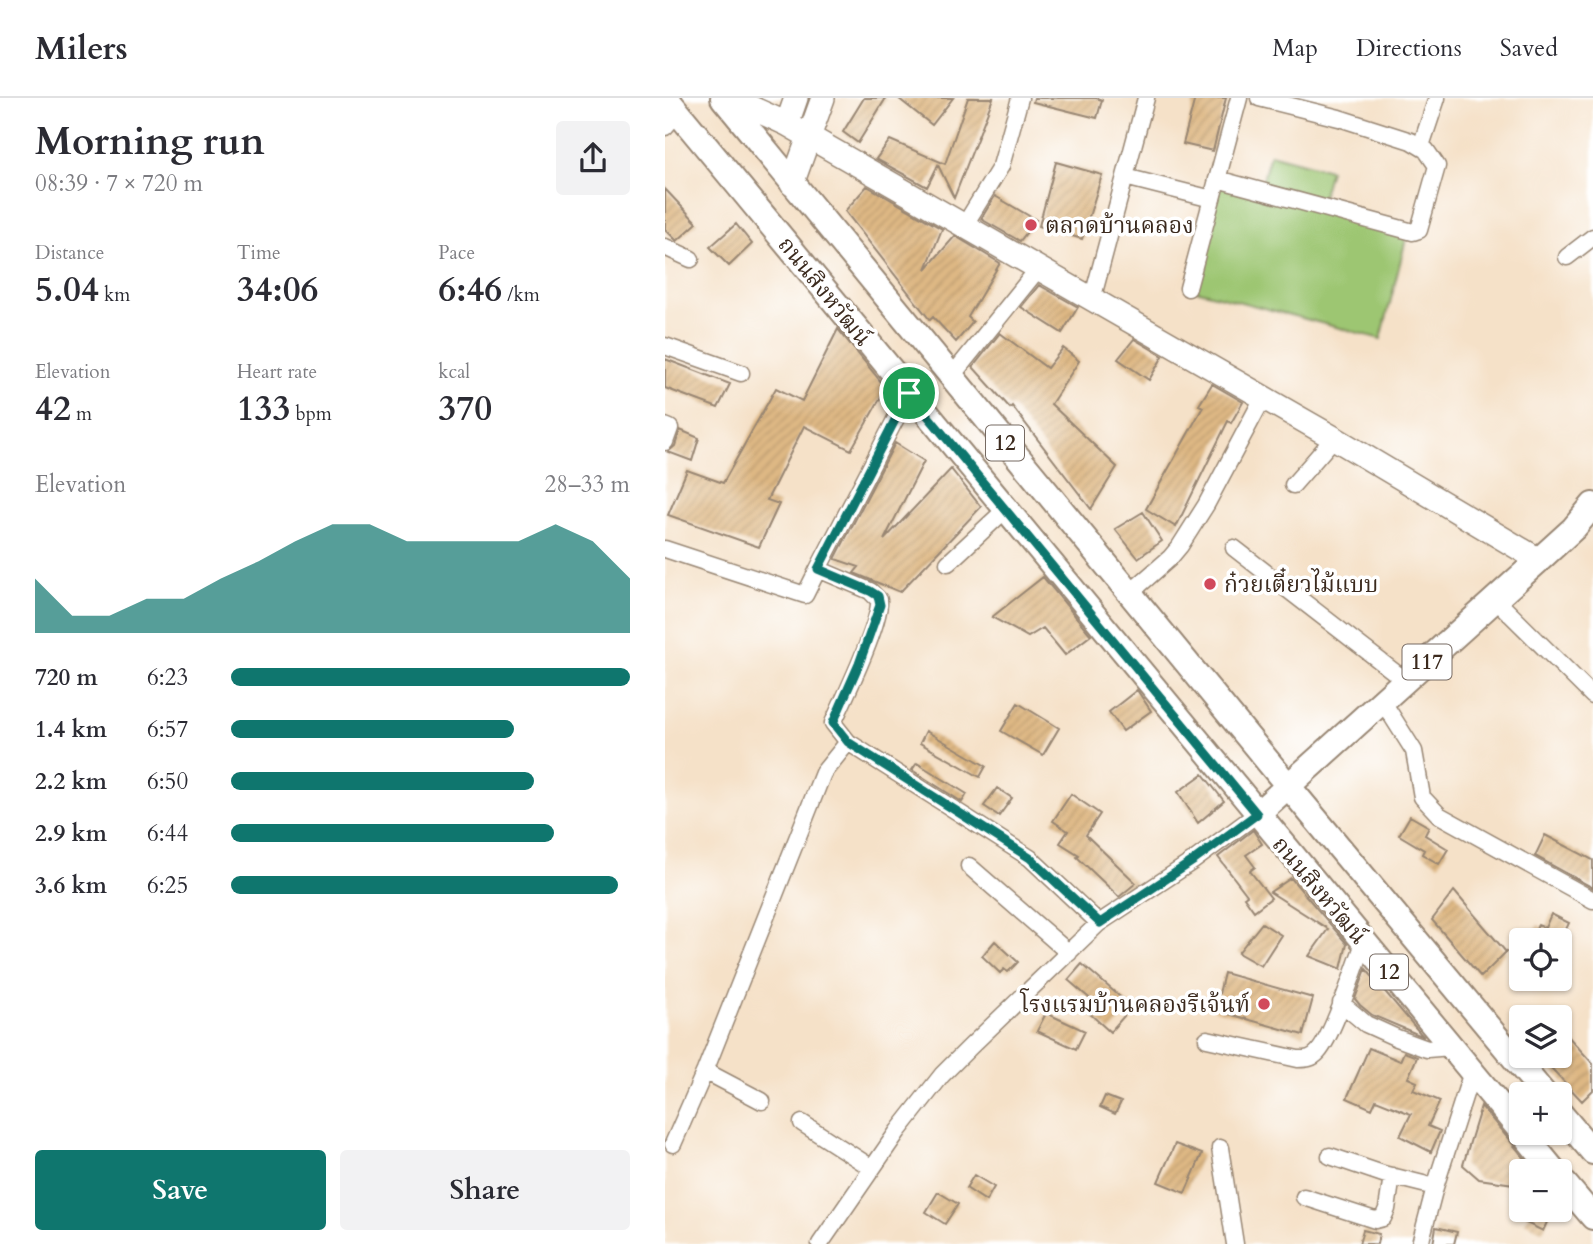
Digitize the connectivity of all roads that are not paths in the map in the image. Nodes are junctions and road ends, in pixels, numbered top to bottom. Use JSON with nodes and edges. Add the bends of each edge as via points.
{"nodes":[{"id":1,"x":723,"y":98,"type":"edge"},
{"id":2,"x":730,"y":98,"type":"edge"},
{"id":3,"x":796,"y":98,"type":"edge"},
{"id":4,"x":823,"y":98,"type":"edge"},
{"id":5,"x":1020,"y":98,"type":"edge"},
{"id":6,"x":1146,"y":98,"type":"edge"},
{"id":7,"x":1239,"y":98,"type":"edge"},
{"id":8,"x":1259,"y":98,"type":"edge"},
{"id":9,"x":1437,"y":98,"type":"edge"},
{"id":10,"x":670,"y":112,"type":"edge"},
{"id":11,"x":787,"y":124,"type":"junction"},
{"id":12,"x":809,"y":138,"type":"junction"},
{"id":13,"x":1421,"y":146,"type":"junction"},
{"id":14,"x":1125,"y":177,"type":"junction"},
{"id":15,"x":1217,"y":179,"type":"junction"},
{"id":16,"x":792,"y":184,"type":"junction"},
{"id":17,"x":1212,"y":199,"type":"junction"},
{"id":18,"x":964,"y":226,"type":"junction"},
{"id":19,"x":1593,"y":237,"type":"edge"},
{"id":20,"x":665,"y":247,"type":"edge"},
{"id":21,"x":1567,"y":257,"type":"dead end"},
{"id":22,"x":691,"y":259,"type":"dead end"},
{"id":23,"x":1038,"y":269,"type":"junction"},
{"id":24,"x":1188,"y":288,"type":"dead end"},
{"id":25,"x":1092,"y":300,"type":"junction"},
{"id":26,"x":665,"y":346,"type":"edge"},
{"id":27,"x":741,"y":373,"type":"dead end"},
{"id":28,"x":951,"y":377,"type":"junction"},
{"id":29,"x":909,"y":393,"type":"junction"},
{"id":30,"x":1263,"y":398,"type":"junction"},
{"id":31,"x":665,"y":426,"type":"edge"},
{"id":32,"x":1334,"y":438,"type":"junction"},
{"id":33,"x":665,"y":442,"type":"edge"},
{"id":34,"x":1293,"y":485,"type":"dead end"},
{"id":35,"x":1592,"y":508,"type":"edge"},
{"id":36,"x":1005,"y":510,"type":"junction"},
{"id":37,"x":665,"y":548,"type":"edge"},
{"id":38,"x":1234,"y":548,"type":"dead end"},
{"id":39,"x":1539,"y":560,"type":"junction"},
{"id":40,"x":948,"y":563,"type":"dead end"},
{"id":41,"x":818,"y":569,"type":"junction"},
{"id":42,"x":1130,"y":593,"type":"junction"},
{"id":43,"x":1495,"y":599,"type":"junction"},
{"id":44,"x":1406,"y":681,"type":"junction"},
{"id":45,"x":1593,"y":696,"type":"edge"},
{"id":46,"x":1383,"y":702,"type":"junction"},
{"id":47,"x":848,"y":742,"type":"junction"},
{"id":48,"x":1289,"y":787,"type":"junction"},
{"id":49,"x":1257,"y":814,"type":"junction"},
{"id":50,"x":969,"y":866,"type":"dead end"},
{"id":51,"x":1593,"y":900,"type":"edge"},
{"id":52,"x":1100,"y":923,"type":"junction"},
{"id":53,"x":1364,"y":943,"type":"junction"},
{"id":54,"x":1069,"y":953,"type":"junction"},
{"id":55,"x":1341,"y":1003,"type":"junction"},
{"id":56,"x":1207,"y":1039,"type":"dead end"},
{"id":57,"x":1451,"y":1046,"type":"junction"},
{"id":58,"x":705,"y":1072,"type":"junction"},
{"id":59,"x":1472,"y":1072,"type":"junction"},
{"id":60,"x":1534,"y":1082,"type":"edge"},
{"id":61,"x":762,"y":1101,"type":"dead end"},
{"id":62,"x":1509,"y":1117,"type":"edge"},
{"id":63,"x":802,"y":1123,"type":"dead end"},
{"id":64,"x":1572,"y":1127,"type":"edge"},
{"id":65,"x":673,"y":1144,"type":"dead end"},
{"id":66,"x":1533,"y":1145,"type":"edge"},
{"id":67,"x":1220,"y":1148,"type":"dead end"},
{"id":68,"x":1593,"y":1152,"type":"edge"},
{"id":69,"x":1330,"y":1156,"type":"dead end"},
{"id":70,"x":1544,"y":1159,"type":"edge"},
{"id":71,"x":872,"y":1168,"type":"junction"},
{"id":72,"x":1392,"y":1176,"type":"junction"},
{"id":73,"x":1435,"y":1187,"type":"junction"},
{"id":74,"x":1572,"y":1192,"type":"edge"},
{"id":75,"x":1304,"y":1197,"type":"dead end"},
{"id":76,"x":1593,"y":1217,"type":"edge"},
{"id":77,"x":820,"y":1244,"type":"edge"},
{"id":78,"x":1235,"y":1244,"type":"edge"},
{"id":79,"x":1420,"y":1244,"type":"edge"}],
"edges":[{"from":1,"to":16,"type":"main road","name":"ถนนสิงหวัฒน์","number":"12"},
{"from":2,"to":11,"type":"street"},
{"from":3,"to":11,"type":"street"},
{"from":4,"to":12,"type":"street"},
{"from":5,"to":18,"type":"street","via":[[1001,166]]},
{"from":6,"to":14,"type":"street"},
{"from":7,"to":15,"type":"street"},
{"from":8,"to":13,"type":"street","via":[[1339,118]]},
{"from":9,"to":13,"type":"street"},
{"from":10,"to":29,"type":"main road","name":"ถนนสิงหวัฒน์","number":"12"},
{"from":11,"to":12,"type":"street"},
{"from":12,"to":16,"type":"street"},
{"from":12,"to":18,"type":"street"},
{"from":13,"to":15,"type":"street","via":[[1437,166],[1416,232]]},
{"from":14,"to":17,"type":"street"},
{"from":14,"to":25,"type":"street"},
{"from":15,"to":17,"type":"street"},
{"from":16,"to":28,"type":"main road","name":"ถนนสิงหวัฒน์","number":"12"},
{"from":17,"to":24,"type":"street"},
{"from":18,"to":23,"type":"street"},
{"from":19,"to":21,"type":"street"},
{"from":20,"to":22,"type":"street"},
{"from":23,"to":25,"type":"street"},
{"from":23,"to":28,"type":"street"},
{"from":25,"to":30,"type":"street"},
{"from":26,"to":27,"type":"street"},
{"from":28,"to":42,"type":"main road","name":"ถนนสิงหวัฒน์","number":"12"},
{"from":29,"to":36,"type":"main road","name":"ถนนสิงหวัฒน์","number":"12"},
{"from":29,"to":41,"type":"street"},
{"from":30,"to":32,"type":"street"},
{"from":30,"to":42,"type":"street","via":[[1180,546]]},
{"from":31,"to":33,"type":"street","via":[[670,428]]},
{"from":32,"to":34,"type":"street"},
{"from":32,"to":39,"type":"street"},
{"from":35,"to":39,"type":"main road","number":"117"},
{"from":36,"to":40,"type":"street"},
{"from":36,"to":49,"type":"main road","name":"ถนนสิงหวัฒน์","number":"12"},
{"from":37,"to":41,"type":"street","via":[[805,595]]},
{"from":38,"to":44,"type":"street"},
{"from":39,"to":43,"type":"main road","number":"117"},
{"from":41,"to":47,"type":"street","via":[[870,591],[879,600],[859,664],[833,723]]},
{"from":42,"to":48,"type":"main road","name":"ถนนสิงหวัฒน์","number":"12"},
{"from":43,"to":44,"type":"main road","number":"117"},
{"from":43,"to":45,"type":"street"},
{"from":44,"to":46,"type":"main road","number":"117"},
{"from":46,"to":48,"type":"main road","number":"117"},
{"from":46,"to":51,"type":"street","via":[[1414,751],[1422,797],[1439,815]]},
{"from":47,"to":52,"type":"street","via":[[1030,858]]},
{"from":47,"to":58,"type":"street","via":[[823,773]]},
{"from":48,"to":49,"type":"main road","number":"117"},
{"from":48,"to":60,"type":"main road","name":"ถนนสิงหวัฒน์","number":"12"},
{"from":49,"to":52,"type":"street"},
{"from":49,"to":53,"type":"main road","name":"ถนนสิงหวัฒน์","number":"12"},
{"from":50,"to":54,"type":"street"},
{"from":52,"to":54,"type":"street"},
{"from":53,"to":55,"type":"street"},
{"from":53,"to":57,"type":"main road","name":"ถนนสิงหวัฒน์","number":"12"},
{"from":54,"to":71,"type":"street","via":[[942,1075]]},
{"from":55,"to":56,"type":"street","via":[[1319,1052],[1309,1059]]},
{"from":55,"to":57,"type":"street","via":[[1366,1024],[1397,1038],[1427,1049]]},
{"from":57,"to":59,"type":"main road","name":"ถนนสิงหวัฒน์","number":"12"},
{"from":58,"to":61,"type":"street"},
{"from":58,"to":65,"type":"street"},
{"from":59,"to":62,"type":"main road","name":"ถนนสิงหวัฒน์","number":"12"},
{"from":59,"to":73,"type":"street"},
{"from":63,"to":71,"type":"street"},
{"from":64,"to":68,"type":"main road"},
{"from":66,"to":70,"type":"main road","name":"ถนนสิงหวัฒน์","number":"12"},
{"from":67,"to":78,"type":"street"},
{"from":69,"to":72,"type":"street"},
{"from":71,"to":77,"type":"street"},
{"from":72,"to":73,"type":"street"},
{"from":72,"to":75,"type":"street","via":[[1387,1209],[1383,1218],[1375,1220]]},
{"from":73,"to":79,"type":"street"},
{"from":74,"to":76,"type":"main road"}]}
